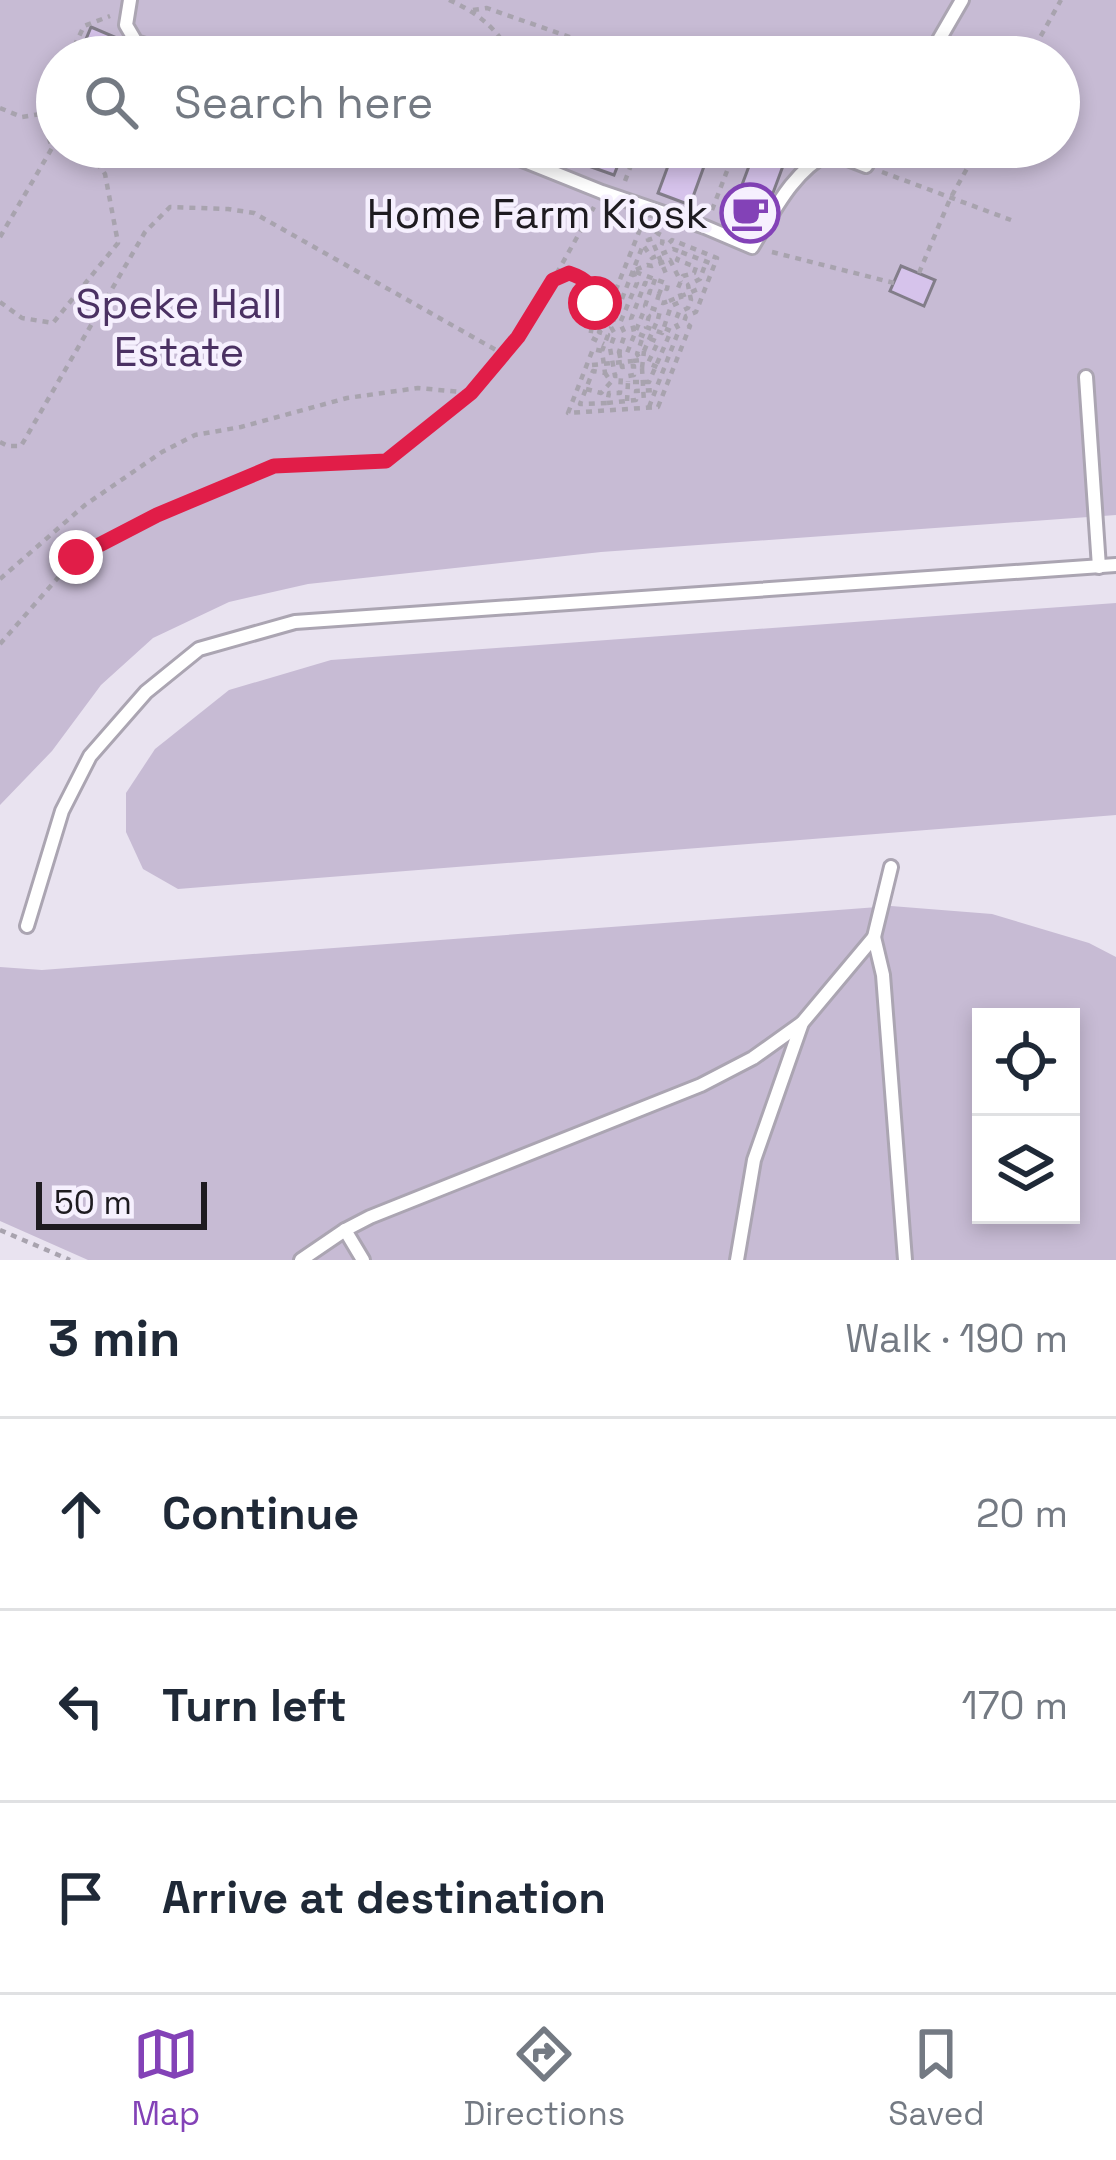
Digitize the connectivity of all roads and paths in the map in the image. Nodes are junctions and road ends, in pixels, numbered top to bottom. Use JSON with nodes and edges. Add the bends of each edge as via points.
{"nodes":[{"id":1,"x":449,"y":0,"type":"edge"},
{"id":2,"x":962,"y":0,"type":"edge"},
{"id":3,"x":1061,"y":0,"type":"edge"},
{"id":4,"x":128,"y":5,"type":"edge"},
{"id":5,"x":473,"y":10,"type":"junction"},
{"id":6,"x":79,"y":36,"type":"edge"},
{"id":7,"x":132,"y":36,"type":"edge"},
{"id":8,"x":497,"y":36,"type":"edge"},
{"id":9,"x":566,"y":36,"type":"edge"},
{"id":10,"x":941,"y":36,"type":"edge"},
{"id":11,"x":1041,"y":36,"type":"edge"},
{"id":12,"x":0,"y":109,"type":"edge"},
{"id":13,"x":36,"y":115,"type":"edge"},
{"id":14,"x":40,"y":168,"type":"edge"},
{"id":15,"x":100,"y":168,"type":"edge"},
{"id":16,"x":542,"y":168,"type":"edge"},
{"id":17,"x":630,"y":168,"type":"edge"},
{"id":18,"x":805,"y":168,"type":"edge"},
{"id":19,"x":871,"y":168,"type":"edge"},
{"id":20,"x":968,"y":168,"type":"edge"},
{"id":21,"x":727,"y":171,"type":"dead end"},
{"id":22,"x":602,"y":192,"type":"junction"},
{"id":23,"x":619,"y":197,"type":"junction"},
{"id":24,"x":950,"y":199,"type":"junction"},
{"id":25,"x":1011,"y":220,"type":"dead end"},
{"id":26,"x":705,"y":226,"type":"junction"},
{"id":27,"x":0,"y":237,"type":"edge"},
{"id":28,"x":651,"y":243,"type":"junction"},
{"id":29,"x":752,"y":247,"type":"junction"},
{"id":30,"x":681,"y":251,"type":"junction"},
{"id":31,"x":706,"y":262,"type":"junction"},
{"id":32,"x":715,"y":265,"type":"junction"},
{"id":33,"x":633,"y":272,"type":"junction"},
{"id":34,"x":919,"y":273,"type":"dead end"},
{"id":35,"x":655,"y":279,"type":"junction"},
{"id":36,"x":553,"y":280,"type":"junction"},
{"id":37,"x":668,"y":280,"type":"junction"},
{"id":38,"x":681,"y":282,"type":"junction"},
{"id":39,"x":894,"y":283,"type":"dead end"},
{"id":40,"x":704,"y":287,"type":"junction"},
{"id":41,"x":659,"y":295,"type":"junction"},
{"id":42,"x":0,"y":302,"type":"edge"},
{"id":43,"x":664,"y":328,"type":"junction"},
{"id":44,"x":634,"y":332,"type":"junction"},
{"id":45,"x":643,"y":336,"type":"junction"},
{"id":46,"x":603,"y":347,"type":"junction"},
{"id":47,"x":619,"y":352,"type":"junction"},
{"id":48,"x":503,"y":354,"type":"junction"},
{"id":49,"x":639,"y":363,"type":"junction"},
{"id":50,"x":589,"y":365,"type":"junction"},
{"id":51,"x":656,"y":366,"type":"junction"},
{"id":52,"x":664,"y":370,"type":"junction"},
{"id":53,"x":605,"y":373,"type":"junction"},
{"id":54,"x":1086,"y":376,"type":"dead end"},
{"id":55,"x":594,"y":377,"type":"dead end"},
{"id":56,"x":628,"y":382,"type":"junction"},
{"id":57,"x":588,"y":389,"type":"junction"},
{"id":58,"x":656,"y":390,"type":"junction"},
{"id":59,"x":471,"y":393,"type":"junction"},
{"id":60,"x":627,"y":401,"type":"junction"},
{"id":61,"x":607,"y":403,"type":"junction"},
{"id":62,"x":646,"y":406,"type":"junction"},
{"id":63,"x":0,"y":442,"type":"edge"},
{"id":64,"x":1116,"y":566,"type":"edge"},
{"id":65,"x":1099,"y":567,"type":"junction"},
{"id":66,"x":0,"y":579,"type":"edge"},
{"id":67,"x":0,"y":644,"type":"edge"},
{"id":68,"x":891,"y":867,"type":"dead end"},
{"id":69,"x":27,"y":926,"type":"dead end"},
{"id":70,"x":874,"y":937,"type":"junction"},
{"id":71,"x":802,"y":1023,"type":"junction"},
{"id":72,"x":0,"y":1230,"type":"edge"},
{"id":73,"x":345,"y":1230,"type":"junction"},
{"id":74,"x":70,"y":1260,"type":"edge"},
{"id":75,"x":302,"y":1260,"type":"edge"},
{"id":76,"x":363,"y":1260,"type":"edge"},
{"id":77,"x":736,"y":1260,"type":"edge"},
{"id":78,"x":905,"y":1260,"type":"edge"}],
"edges":[{"from":1,"to":5,"type":"path"},
{"from":2,"to":10,"type":"lane"},
{"from":3,"to":11,"type":"path"},
{"from":4,"to":6,"type":"path"},
{"from":4,"to":7,"type":"lane"},
{"from":5,"to":8,"type":"path"},
{"from":5,"to":9,"type":"path"},
{"from":12,"to":13,"type":"path"},
{"from":14,"to":27,"type":"path"},
{"from":15,"to":42,"type":"path","via":[[118,243],[53,323],[22,318]]},
{"from":16,"to":22,"type":"lane"},
{"from":17,"to":23,"type":"path"},
{"from":18,"to":29,"type":"lane"},
{"from":19,"to":24,"type":"path"},
{"from":20,"to":24,"type":"path"},
{"from":21,"to":26,"type":"path"},
{"from":22,"to":23,"type":"lane"},
{"from":22,"to":36,"type":"path"},
{"from":23,"to":26,"type":"lane"},
{"from":24,"to":25,"type":"path"},
{"from":24,"to":34,"type":"path"},
{"from":26,"to":29,"type":"lane"},
{"from":28,"to":32,"type":"path","via":[[656,233],[662,243],[717,258]]},
{"from":28,"to":37,"type":"path","bridge":true},
{"from":28,"to":46,"type":"path","via":[[641,227],[599,332],[608,335]]},
{"from":29,"to":39,"type":"path"},
{"from":30,"to":31,"type":"path"},
{"from":30,"to":33,"type":"path","via":[[652,258],[644,245]]},
{"from":30,"to":38,"type":"path","via":[[677,260],[696,267]]},
{"from":31,"to":32,"type":"path"},
{"from":31,"to":52,"type":"path","via":[[700,279],[688,284],[691,300],[675,322]]},
{"from":32,"to":40,"type":"path"},
{"from":33,"to":35,"type":"path"},
{"from":33,"to":38,"type":"path","via":[[670,260]]},
{"from":33,"to":47,"type":"path"},
{"from":33,"to":61,"type":"path","via":[[610,327],[614,376],[621,376],[620,393],[610,393]]},
{"from":35,"to":37,"type":"path"},
{"from":35,"to":44,"type":"path","via":[[645,284],[631,319]]},
{"from":36,"to":46,"type":"path","via":[[569,273],[592,286],[590,338]]},
{"from":36,"to":48,"type":"path"},
{"from":37,"to":41,"type":"path"},
{"from":38,"to":43,"type":"path","via":[[682,302],[671,306]]},
{"from":40,"to":41,"type":"path","bridge":true,"via":[[663,303]]},
{"from":40,"to":62,"type":"path","via":[[696,313],[686,316],[690,326],[658,407]]},
{"from":41,"to":49,"type":"path","bridge":true,"via":[[650,291],[645,306],[660,311]]},
{"from":43,"to":44,"type":"path","via":[[646,327],[650,316],[643,313]]},
{"from":43,"to":51,"type":"path","via":[[670,331]]},
{"from":44,"to":45,"type":"path"},
{"from":44,"to":47,"type":"path","via":[[627,353]]},
{"from":45,"to":49,"type":"path"},
{"from":45,"to":51,"type":"path","via":[[658,342],[649,363]]},
{"from":46,"to":50,"type":"path","via":[[593,349]]},
{"from":46,"to":53,"type":"path"},
{"from":47,"to":56,"type":"path","via":[[622,367],[634,366]]},
{"from":48,"to":59,"type":"path"},
{"from":48,"to":63,"type":"path","via":[[254,213],[170,207],[145,232],[21,446]]},
{"from":49,"to":50,"type":"path","bridge":true},
{"from":49,"to":62,"type":"path","bridge":true},
{"from":50,"to":62,"type":"path","via":[[568,413]]},
{"from":51,"to":52,"type":"path"},
{"from":51,"to":56,"type":"path","via":[[650,382]]},
{"from":52,"to":58,"type":"path"},
{"from":53,"to":57,"type":"path","via":[[593,371]]},
{"from":53,"to":57,"type":"path","via":[[611,382],[602,393]]},
{"from":54,"to":65,"type":"lane"},
{"from":55,"to":57,"type":"path"},
{"from":56,"to":60,"type":"path"},
{"from":57,"to":61,"type":"path","via":[[580,404]]},
{"from":58,"to":60,"type":"path"},
{"from":58,"to":62,"type":"path"},
{"from":59,"to":66,"type":"path","via":[[418,388],[347,398],[195,435],[85,505]]},
{"from":59,"to":67,"type":"path","via":[[386,461],[274,466],[76,557]]},
{"from":60,"to":61,"type":"path"},
{"from":64,"to":65,"type":"lane"},
{"from":65,"to":69,"type":"lane","via":[[295,622],[199,649],[146,692],[90,756],[62,811]]},
{"from":68,"to":70,"type":"lane"},
{"from":70,"to":71,"type":"lane"},
{"from":70,"to":78,"type":"lane","via":[[884,975]]},
{"from":71,"to":73,"type":"lane","via":[[701,1084]]},
{"from":71,"to":77,"type":"lane","via":[[754,1160]]},
{"from":72,"to":74,"type":"path"},
{"from":73,"to":75,"type":"lane"},
{"from":73,"to":76,"type":"lane"}]}
